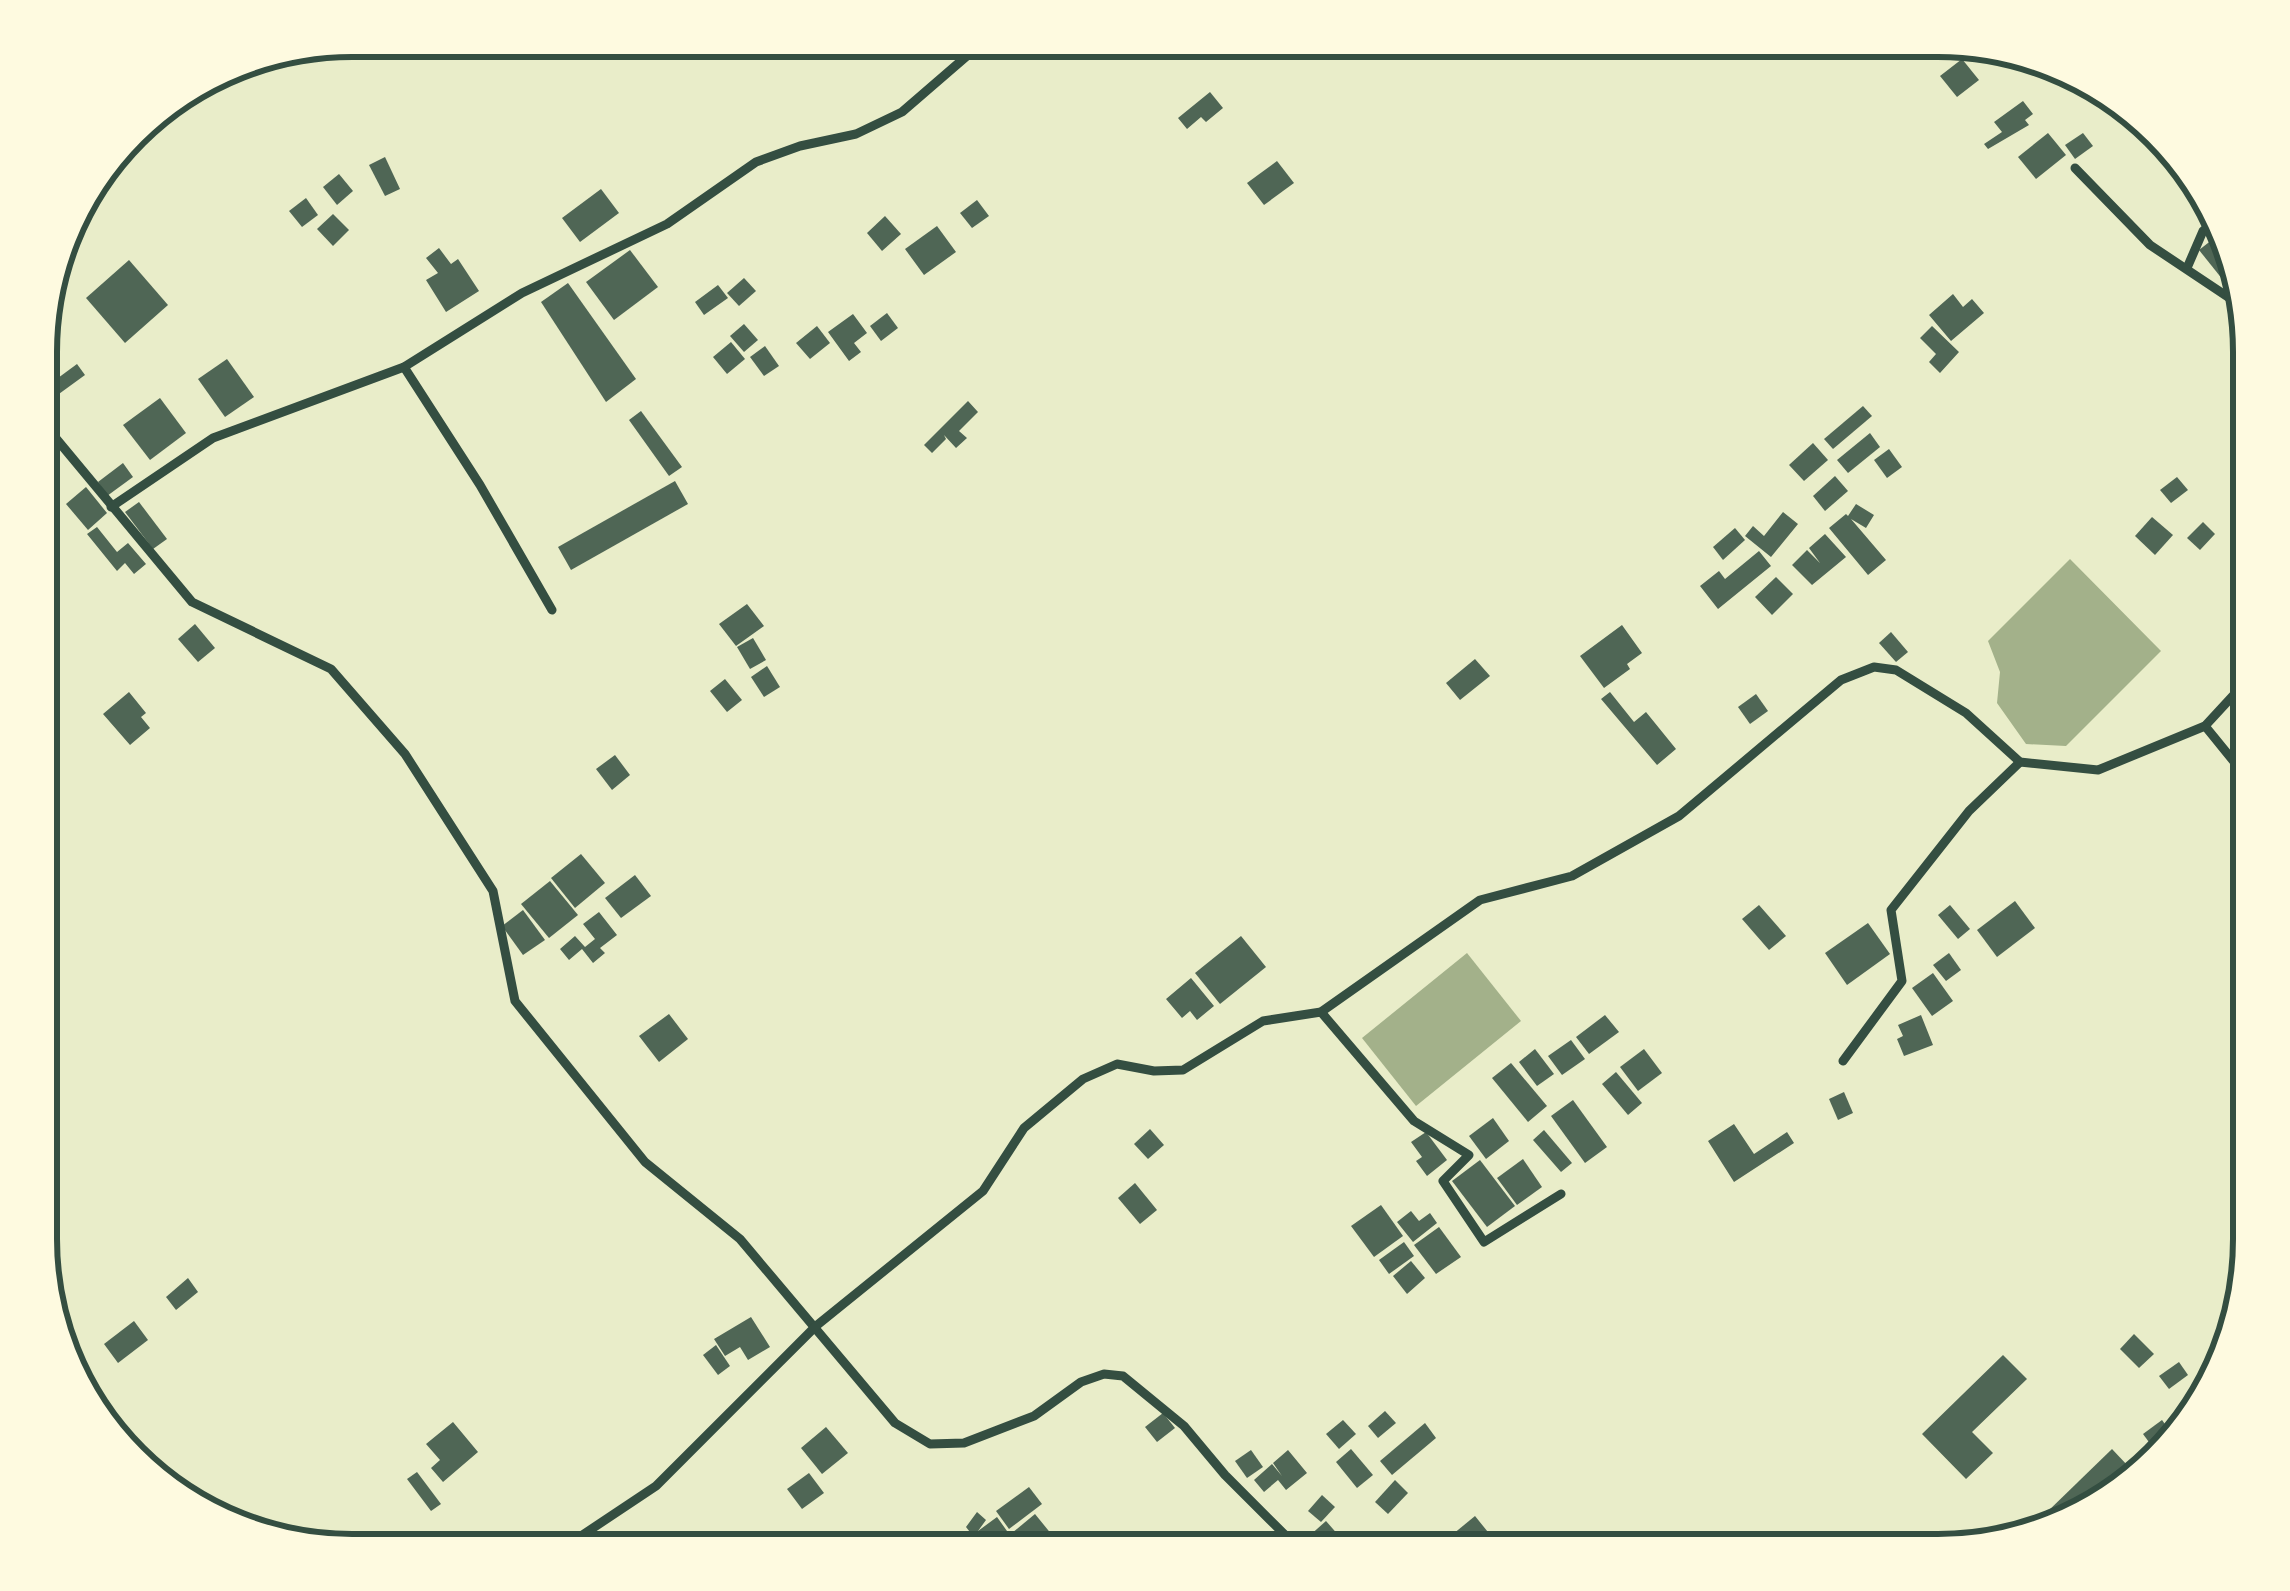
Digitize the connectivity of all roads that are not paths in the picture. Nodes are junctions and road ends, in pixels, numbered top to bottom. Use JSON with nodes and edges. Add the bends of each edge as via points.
{"nodes":[{"id":1,"x":965,"y":58,"type":"edge"},
{"id":2,"x":2075,"y":168,"type":"dead end"},
{"id":3,"x":2205,"y":228,"type":"edge"},
{"id":4,"x":2187,"y":268,"type":"junction"},
{"id":5,"x":2227,"y":296,"type":"edge"},
{"id":6,"x":404,"y":368,"type":"junction"},
{"id":7,"x":57,"y":440,"type":"edge"},
{"id":8,"x":111,"y":506,"type":"junction"},
{"id":9,"x":552,"y":610,"type":"dead end"},
{"id":10,"x":2232,"y":697,"type":"edge"},
{"id":11,"x":2205,"y":726,"type":"junction"},
{"id":12,"x":2232,"y":759,"type":"edge"},
{"id":13,"x":2020,"y":762,"type":"junction"},
{"id":14,"x":1321,"y":1012,"type":"junction"},
{"id":15,"x":1843,"y":1061,"type":"dead end"},
{"id":16,"x":1561,"y":1194,"type":"dead end"},
{"id":17,"x":816,"y":1326,"type":"junction"},
{"id":18,"x":585,"y":1533,"type":"edge"},
{"id":19,"x":1284,"y":1534,"type":"edge"}],
"edges":[{"from":1,"to":6,"type":"street","via":[[902,112],[756,162],[667,224],[522,293]]},
{"from":2,"to":4,"type":"street","via":[[2150,244]]},
{"from":3,"to":4,"type":"street"},
{"from":4,"to":5,"type":"street"},
{"from":6,"to":8,"type":"street","via":[[213,438]]},
{"from":6,"to":9,"type":"street"},
{"from":7,"to":8,"type":"street"},
{"from":8,"to":17,"type":"street","via":[[192,602],[331,669],[405,754],[493,891],[515,1001],[645,1162],[740,1239]]},
{"from":10,"to":11,"type":"street"},
{"from":11,"to":12,"type":"street"},
{"from":11,"to":13,"type":"street","via":[[2098,770]]},
{"from":13,"to":14,"type":"street","via":[[1966,713],[1896,670],[1874,667],[1841,680],[1678,815],[1572,875],[1480,901]]},
{"from":13,"to":15,"type":"street","via":[[1891,910],[1902,981]]},
{"from":14,"to":16,"type":"street","via":[[1414,1121],[1468,1155],[1443,1181],[1484,1242]]},
{"from":14,"to":17,"type":"street","via":[[1263,1022],[1183,1070],[1117,1064],[1082,1079],[1024,1128],[982,1191]]},
{"from":17,"to":18,"type":"street","via":[[656,1486]]},
{"from":17,"to":19,"type":"street","via":[[895,1423],[930,1444],[964,1443],[1034,1416],[1081,1382],[1123,1376],[1184,1426]]}]}
